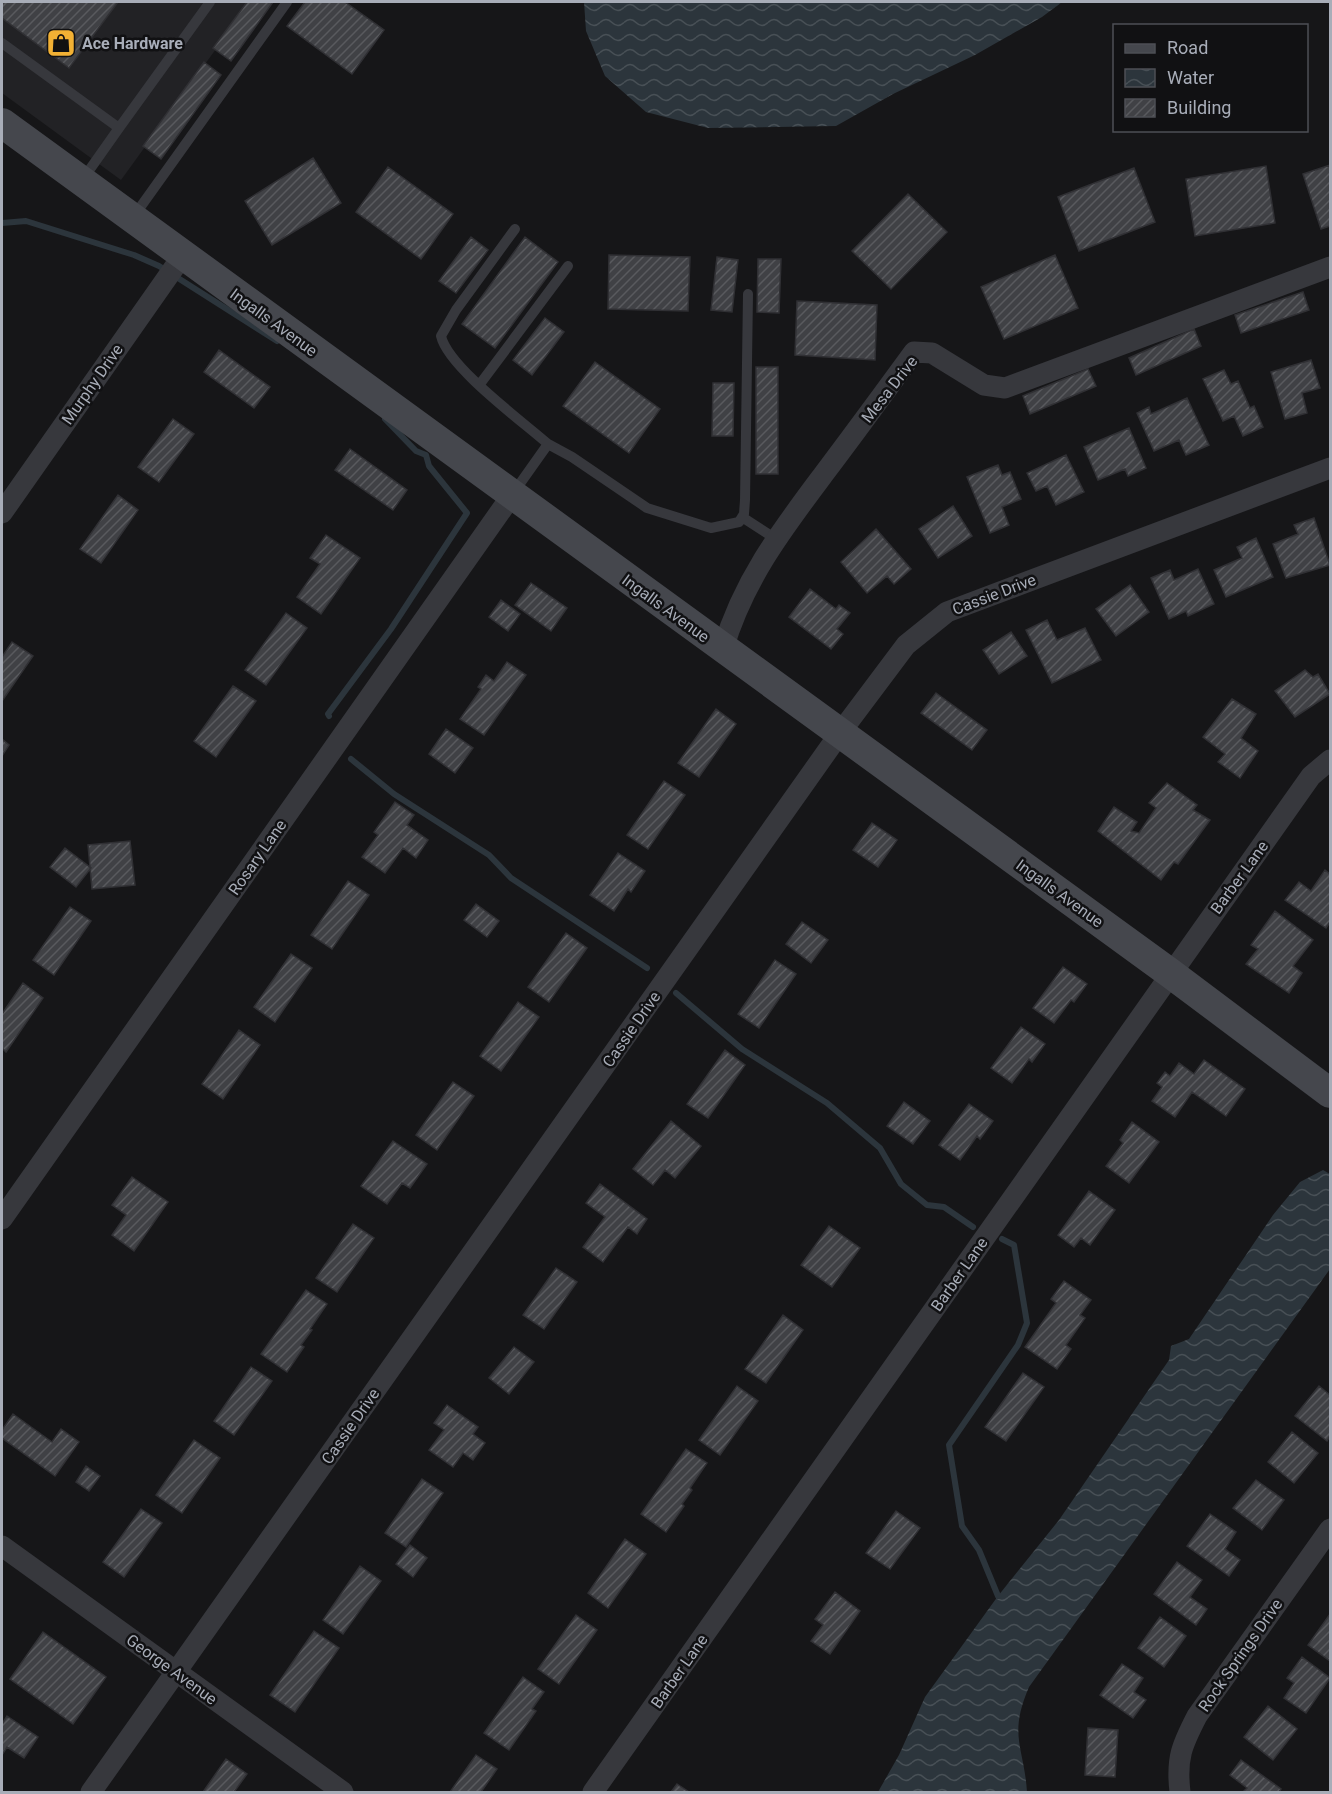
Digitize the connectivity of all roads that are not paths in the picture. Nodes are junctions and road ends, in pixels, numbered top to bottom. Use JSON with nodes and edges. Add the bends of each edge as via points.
{"nodes":[{"id":1,"x":210,"y":2,"type":"edge"},
{"id":2,"x":287,"y":2,"type":"edge"},
{"id":3,"x":2,"y":43,"type":"edge"},
{"id":4,"x":2,"y":123,"type":"edge"},
{"id":5,"x":119,"y":128,"type":"junction"},
{"id":6,"x":81,"y":182,"type":"junction"},
{"id":7,"x":132,"y":219,"type":"junction"},
{"id":8,"x":515,"y":229,"type":"dead end"},
{"id":9,"x":183,"y":255,"type":"junction"},
{"id":10,"x":568,"y":266,"type":"dead end"},
{"id":11,"x":1330,"y":267,"type":"edge"},
{"id":12,"x":748,"y":294,"type":"dead end"},
{"id":13,"x":480,"y":384,"type":"junction"},
{"id":14,"x":548,"y":444,"type":"junction"},
{"id":15,"x":1330,"y":468,"type":"edge"},
{"id":16,"x":512,"y":495,"type":"junction"},
{"id":17,"x":2,"y":513,"type":"edge"},
{"id":18,"x":742,"y":517,"type":"junction"},
{"id":19,"x":776,"y":539,"type":"junction"},
{"id":20,"x":723,"y":649,"type":"junction"},
{"id":21,"x":840,"y":733,"type":"junction"},
{"id":22,"x":1330,"y":760,"type":"edge"},
{"id":23,"x":1170,"y":973,"type":"junction"},
{"id":24,"x":1330,"y":1093,"type":"edge"},
{"id":25,"x":2,"y":1219,"type":"edge"},
{"id":26,"x":1330,"y":1529,"type":"edge"},
{"id":27,"x":2,"y":1546,"type":"edge"},
{"id":28,"x":176,"y":1672,"type":"junction"},
{"id":29,"x":91,"y":1792,"type":"edge"},
{"id":30,"x":343,"y":1792,"type":"edge"},
{"id":31,"x":593,"y":1792,"type":"edge"},
{"id":32,"x":1180,"y":1792,"type":"edge"}],
"edges":[{"from":1,"to":5,"type":"lane"},
{"from":2,"to":7,"type":"lane"},
{"from":3,"to":5,"type":"lane"},
{"from":4,"to":6,"type":"street","name":"Ingalls Avenue"},
{"from":5,"to":6,"type":"lane"},
{"from":6,"to":7,"type":"street","name":"Ingalls Avenue"},
{"from":7,"to":9,"type":"street","name":"Ingalls Avenue"},
{"from":8,"to":13,"type":"lane","via":[[441,336],[443,348]]},
{"from":9,"to":16,"type":"street","name":"Ingalls Avenue"},
{"from":9,"to":17,"type":"street","name":"Murphy Drive"},
{"from":10,"to":13,"type":"lane"},
{"from":11,"to":19,"type":"street","name":"Mesa Drive","via":[[1005,388],[984,385],[932,353],[914,352]]},
{"from":12,"to":18,"type":"lane"},
{"from":13,"to":14,"type":"lane"},
{"from":14,"to":16,"type":"lane"},
{"from":14,"to":18,"type":"lane","via":[[647,508],[711,528],[739,522]]},
{"from":15,"to":21,"type":"street","name":"Cassie Drive","via":[[947,612],[906,645]]},
{"from":16,"to":20,"type":"street","name":"Ingalls Avenue"},
{"from":16,"to":25,"type":"street","name":"Rosary Lane"},
{"from":18,"to":19,"type":"lane"},
{"from":19,"to":20,"type":"street","name":"Mesa Drive","via":[[750,580]]},
{"from":20,"to":21,"type":"street","name":"Ingalls Avenue"},
{"from":21,"to":23,"type":"street","name":"Ingalls Avenue"},
{"from":21,"to":28,"type":"street","name":"Cassie Drive"},
{"from":22,"to":23,"type":"street","name":"Barber Lane","via":[[1311,776]]},
{"from":23,"to":24,"type":"street","name":"Ingalls Avenue"},
{"from":23,"to":31,"type":"street","name":"Barber Lane"},
{"from":26,"to":32,"type":"street","name":"Rock Springs Drive","via":[[1197,1716],[1180,1749]]},
{"from":27,"to":28,"type":"street","name":"George Avenue"},
{"from":28,"to":29,"type":"street","name":"Cassie Drive"},
{"from":28,"to":30,"type":"street","name":"George Avenue"}]}
